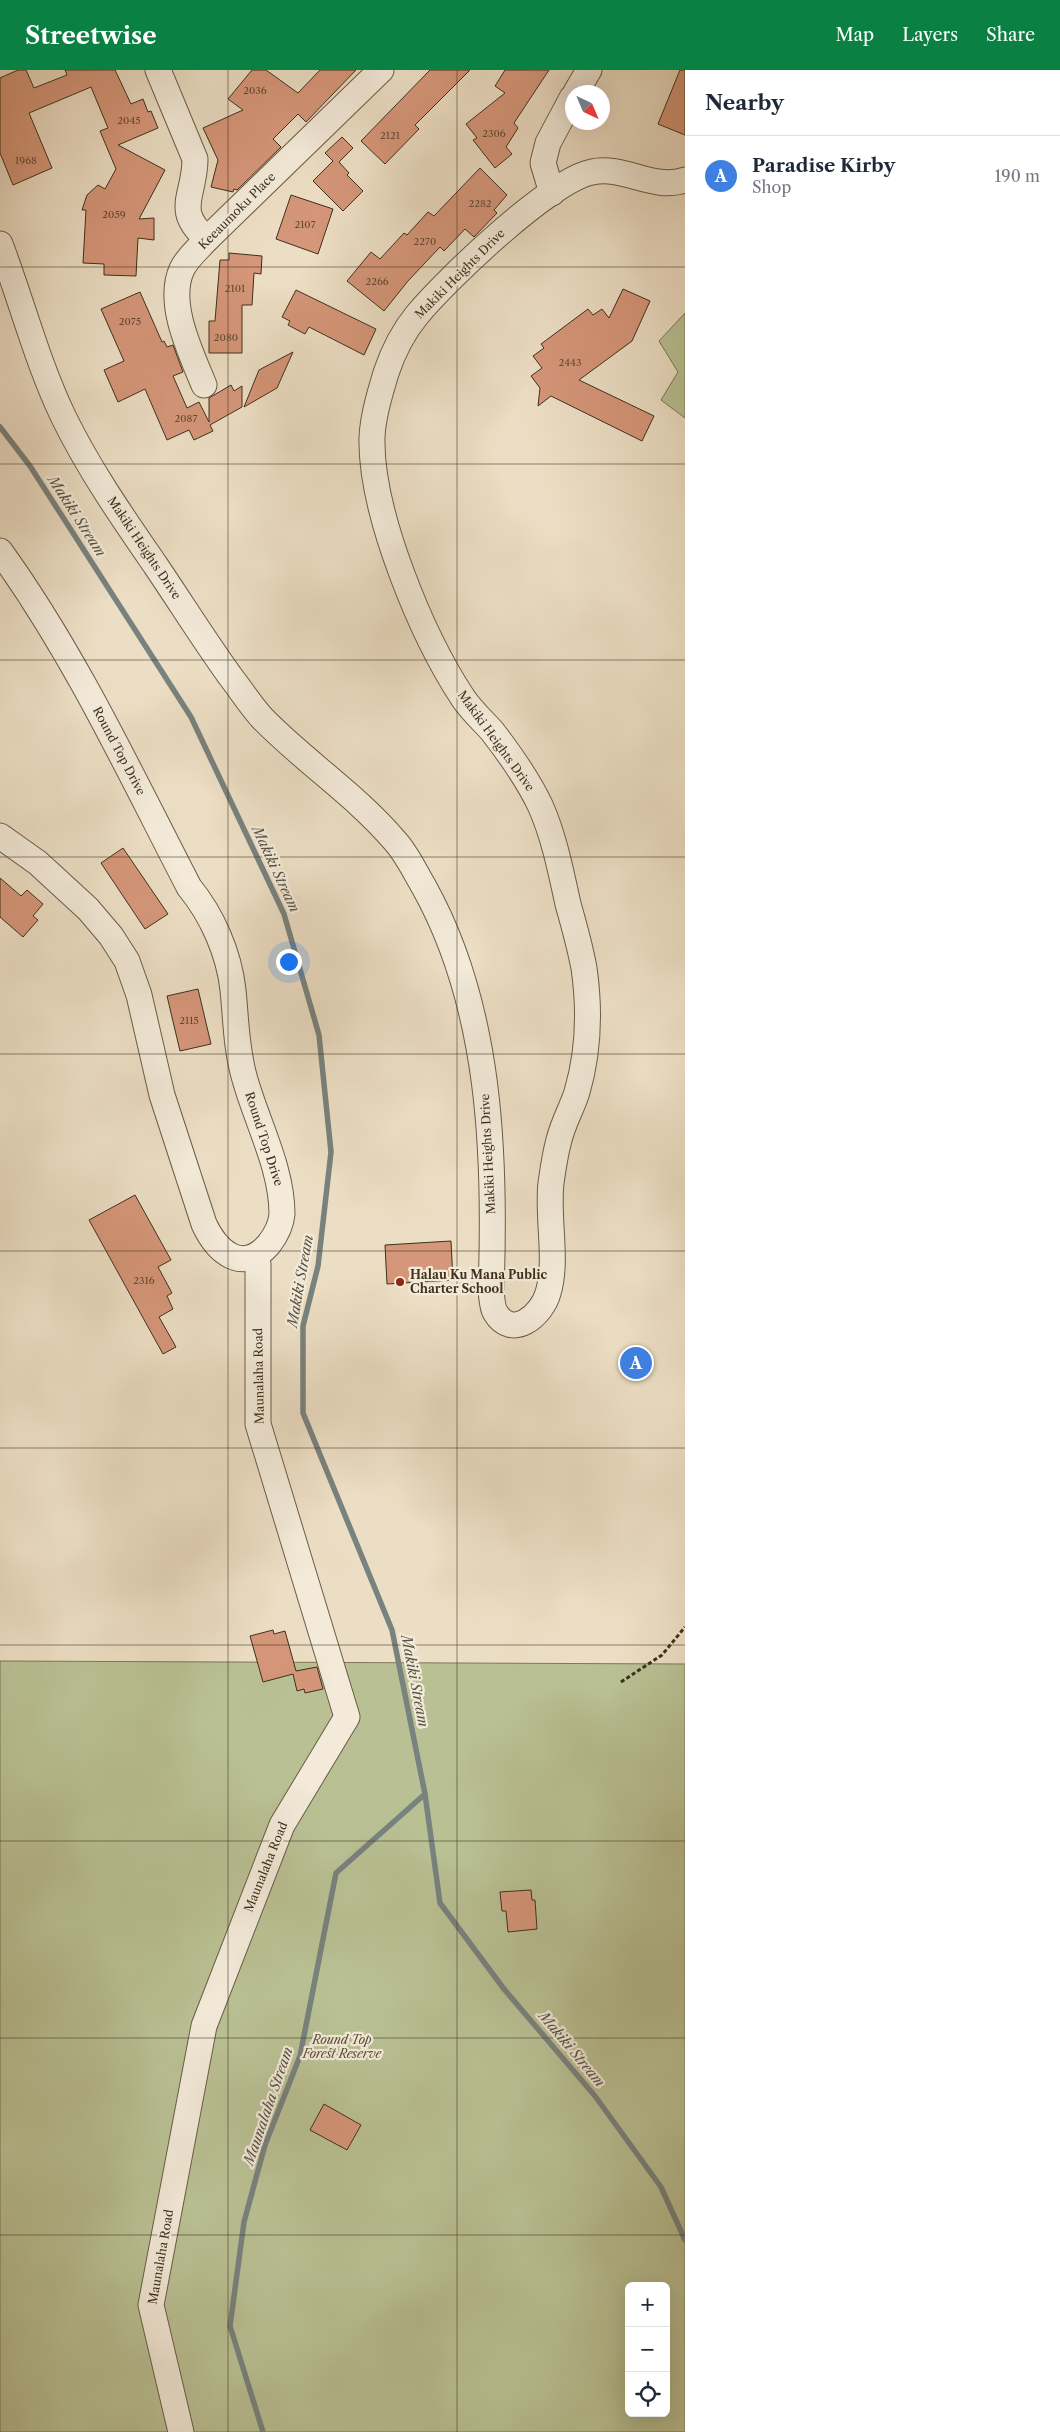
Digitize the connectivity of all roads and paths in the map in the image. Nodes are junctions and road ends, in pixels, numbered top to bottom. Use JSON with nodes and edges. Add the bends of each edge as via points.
{"nodes":[{"id":1,"x":158,"y":70,"type":"edge"},
{"id":2,"x":381,"y":70,"type":"edge"},
{"id":3,"x":590,"y":70,"type":"edge"},
{"id":4,"x":580,"y":85,"type":"edge"},
{"id":5,"x":565,"y":111,"type":"edge"},
{"id":6,"x":685,"y":180,"type":"edge"},
{"id":7,"x":552,"y":193,"type":"junction"},
{"id":8,"x":207,"y":239,"type":"junction"},
{"id":9,"x":0,"y":244,"type":"edge"},
{"id":10,"x":204,"y":385,"type":"dead end"},
{"id":11,"x":0,"y":551,"type":"edge"},
{"id":12,"x":0,"y":836,"type":"edge"},
{"id":13,"x":255,"y":1257,"type":"junction"},
{"id":14,"x":685,"y":1627,"type":"edge"},
{"id":15,"x":621,"y":1682,"type":"dead end"},
{"id":16,"x":181,"y":2432,"type":"edge"}],
"edges":[{"from":1,"to":8,"type":"street","via":[[195,159],[187,214],[194,228]]},
{"from":2,"to":8,"type":"street","name":"Keeaumoku Place"},
{"from":3,"to":4,"type":"street"},
{"from":5,"to":7,"type":"street","via":[[548,143],[543,164]]},
{"from":6,"to":7,"type":"street","name":"Makiki Heights Drive","via":[[663,183],[624,173],[589,172]]},
{"from":7,"to":9,"type":"street","name":"Makiki Heights Drive","via":[[496,237],[414,318],[386,372],[372,434],[376,485],[384,522],[415,604],[463,698],[492,731],[540,805],[583,965],[588,1004],[586,1044],[576,1095],[559,1138],[551,1184],[548,1295],[540,1311],[528,1322],[513,1324],[496,1314],[490,1291],[492,1189],[484,1083],[463,981],[440,916],[398,844],[371,814],[262,718],[228,674],[116,508],[64,417],[39,358]]},
{"from":8,"to":10,"type":"street","name":"Keeaumoku Place","via":[[182,268],[177,285],[184,332]]},
{"from":11,"to":13,"type":"street","name":"Round Top Drive","via":[[25,586],[96,708],[222,944],[233,989],[243,1075],[281,1189],[282,1216],[278,1233]]},
{"from":12,"to":13,"type":"street","via":[[38,863],[88,909],[127,961],[139,995],[162,1095],[204,1224],[226,1254],[239,1260]]},
{"from":13,"to":16,"type":"street","name":"Maunalaha Road","via":[[258,1264],[258,1424],[347,1717],[282,1825],[204,2026],[151,2306]]},
{"from":14,"to":15,"type":"path","via":[[662,1655]]}]}
